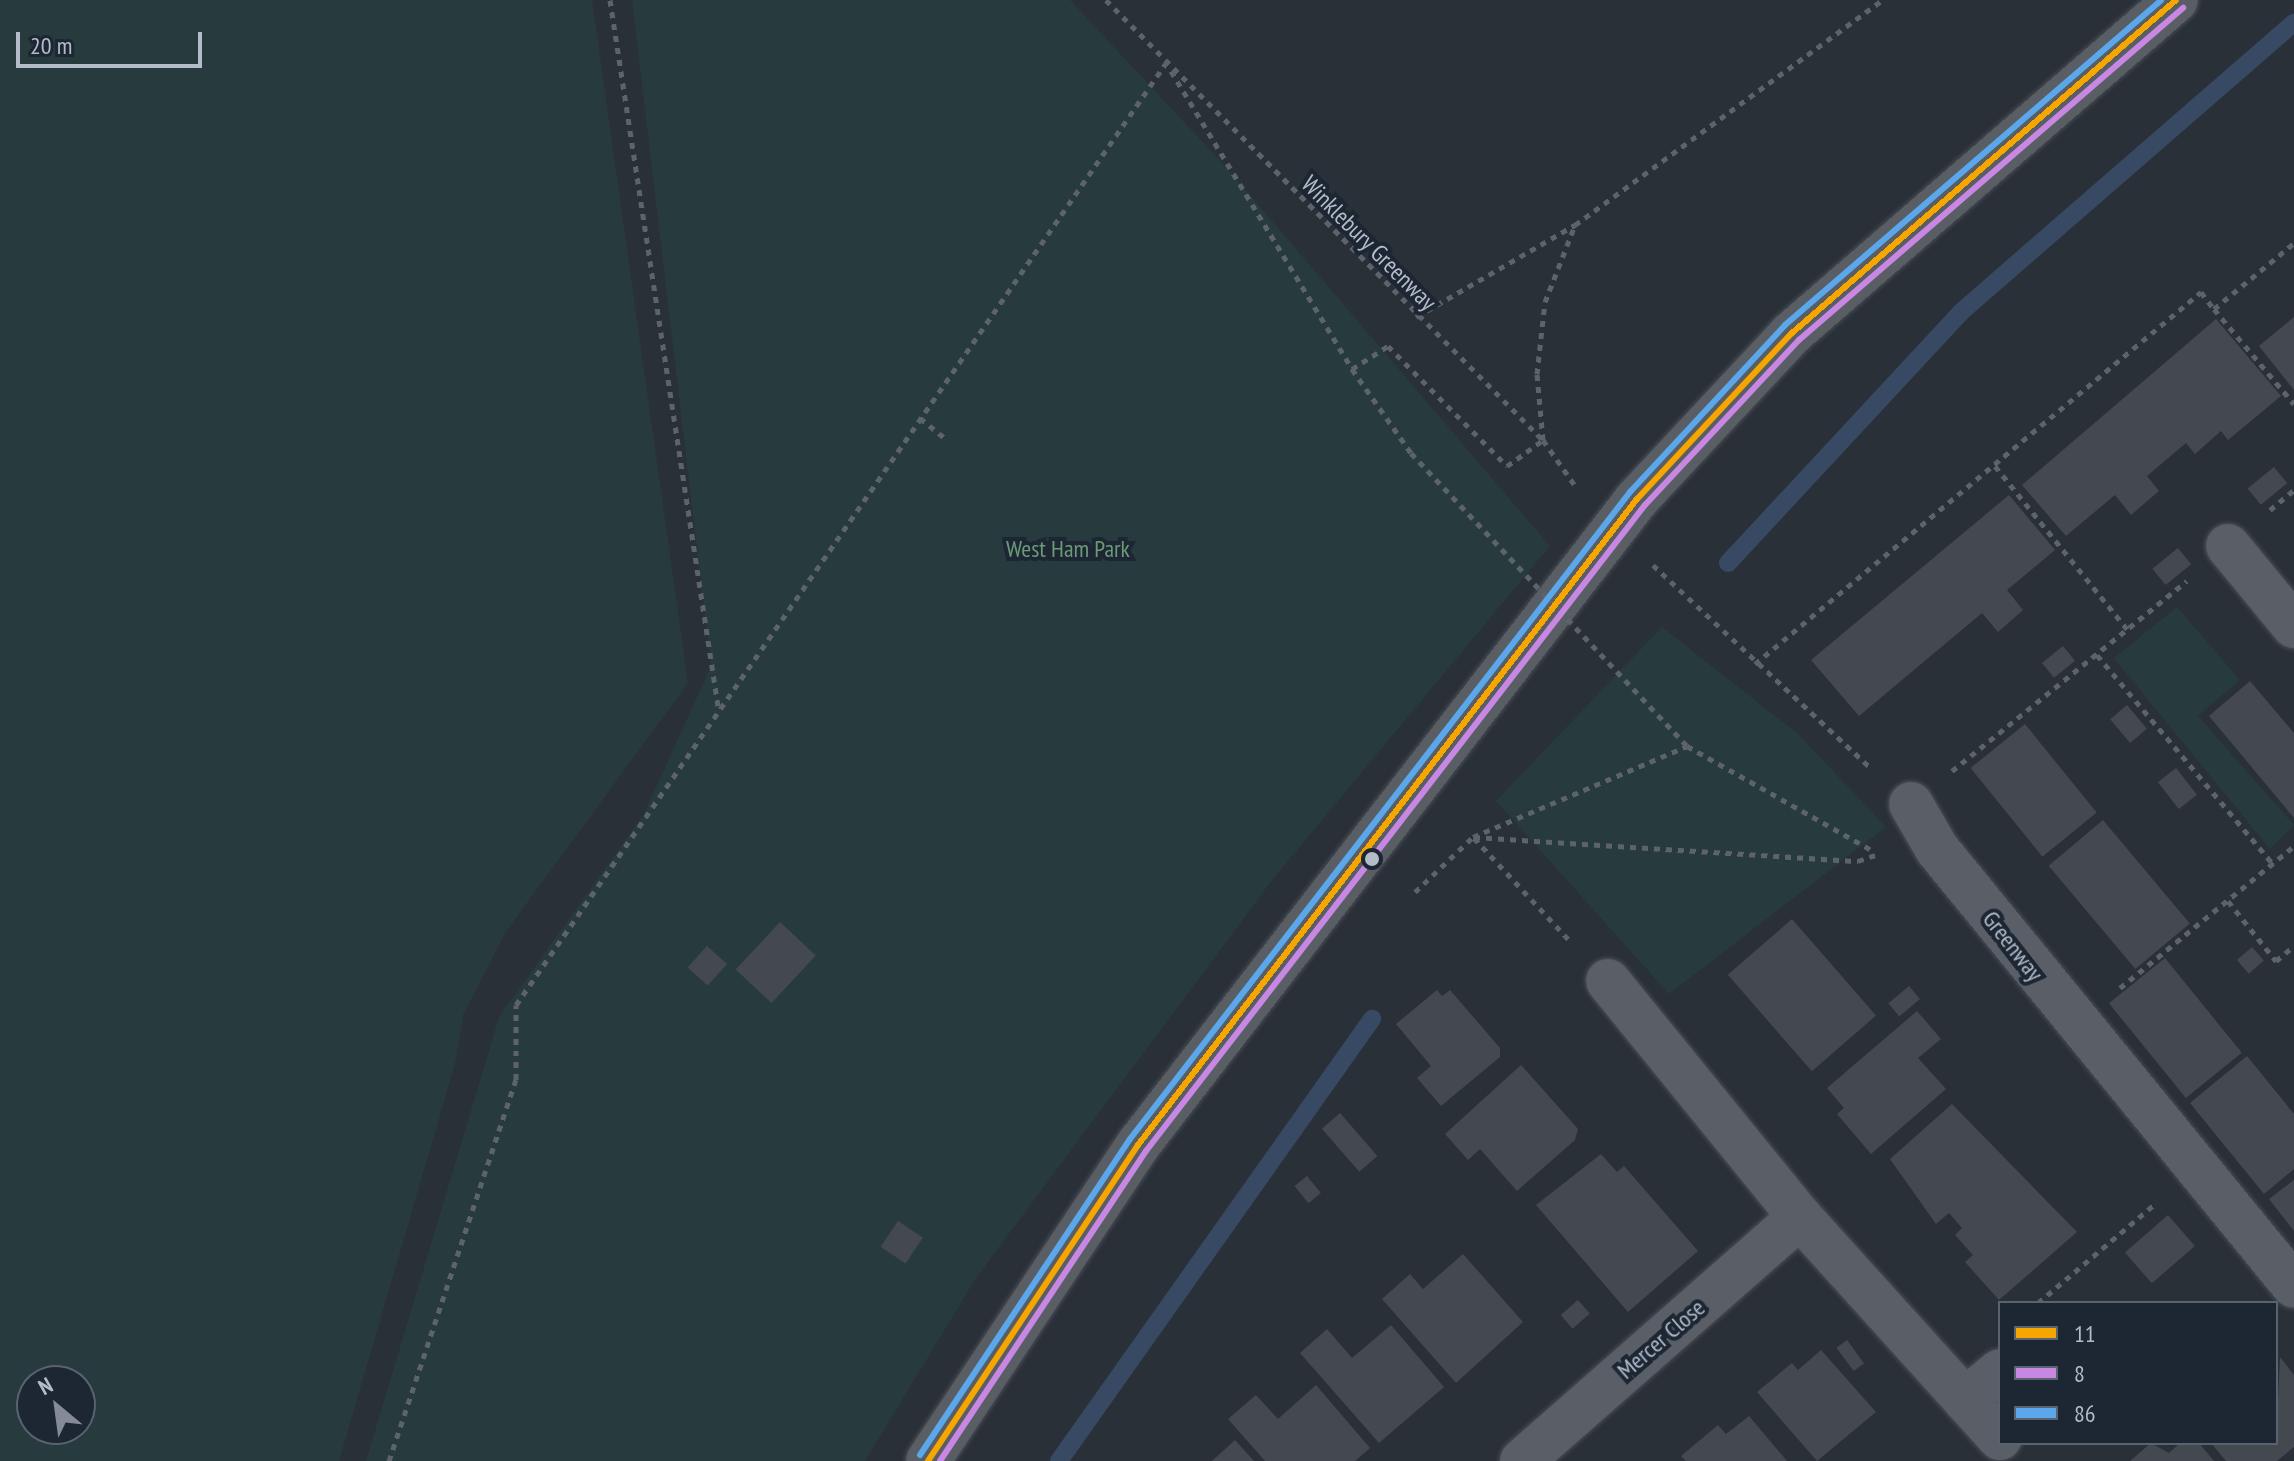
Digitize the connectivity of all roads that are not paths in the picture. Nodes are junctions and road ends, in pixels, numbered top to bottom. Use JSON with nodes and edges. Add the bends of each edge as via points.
{"nodes":[{"id":1,"x":2176,"y":0,"type":"edge"},
{"id":2,"x":2228,"y":546,"type":"road end"},
{"id":3,"x":2294,"y":626,"type":"edge"},
{"id":4,"x":1911,"y":804,"type":"road end"},
{"id":5,"x":1608,"y":981,"type":"road end"},
{"id":6,"x":1800,"y":1217,"type":"junction"},
{"id":7,"x":2294,"y":1286,"type":"edge"},
{"id":8,"x":1998,"y":1373,"type":"edge"},
{"id":9,"x":1965,"y":1400,"type":"junction"},
{"id":10,"x":1998,"y":1436,"type":"edge"},
{"id":11,"x":2006,"y":1445,"type":"edge"},
{"id":12,"x":928,"y":1461,"type":"edge"},
{"id":13,"x":1522,"y":1461,"type":"edge"},
{"id":14,"x":2020,"y":1461,"type":"edge"}],
"edges":[{"from":1,"to":12,"type":"main road","via":[[1792,333],[1637,499],[1138,1145]]},
{"from":2,"to":3,"type":"street"},
{"from":4,"to":7,"type":"street","name":"Greenway","via":[[1937,849],[2076,1024]]},
{"from":5,"to":6,"type":"street"},
{"from":6,"to":9,"type":"street"},
{"from":6,"to":13,"type":"street","name":"Mercer Close"},
{"from":8,"to":9,"type":"street"},
{"from":9,"to":10,"type":"street"},
{"from":11,"to":14,"type":"street"}]}
